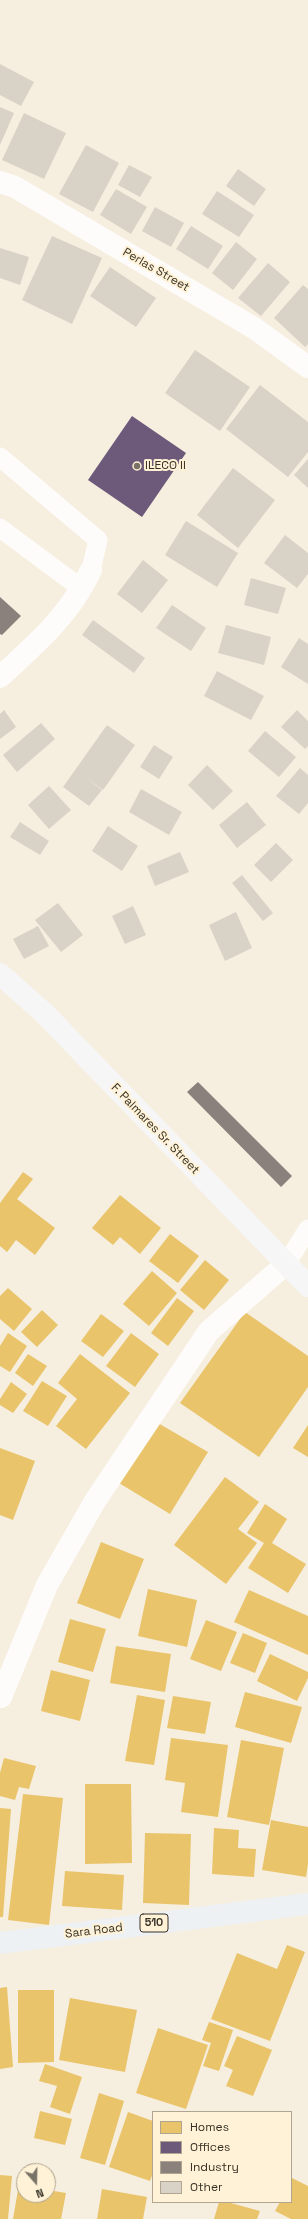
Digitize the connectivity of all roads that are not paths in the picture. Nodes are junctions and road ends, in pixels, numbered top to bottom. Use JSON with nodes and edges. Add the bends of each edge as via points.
{"nodes":[{"id":1,"x":0,"y":182,"type":"edge"},
{"id":2,"x":308,"y":367,"type":"edge"},
{"id":3,"x":0,"y":457,"type":"edge"},
{"id":4,"x":0,"y":528,"type":"edge"},
{"id":5,"x":87,"y":579,"type":"junction"},
{"id":6,"x":0,"y":677,"type":"edge"},
{"id":7,"x":0,"y":974,"type":"edge"},
{"id":8,"x":308,"y":1229,"type":"edge"},
{"id":9,"x":286,"y":1264,"type":"junction"},
{"id":10,"x":308,"y":1286,"type":"edge"},
{"id":11,"x":1,"y":1697,"type":"dead end"},
{"id":12,"x":308,"y":1904,"type":"edge"},
{"id":13,"x":0,"y":1943,"type":"edge"}],
"edges":[{"from":1,"to":2,"type":"street","name":"Perlas Street","via":[[14,187],[254,328]]},
{"from":3,"to":5,"type":"lane","via":[[98,540]]},
{"from":4,"to":5,"type":"lane"},
{"from":5,"to":6,"type":"street","via":[[53,628]]},
{"from":7,"to":9,"type":"main road","name":"F. Palmares Sr. Street","via":[[44,1014]]},
{"from":8,"to":9,"type":"lane"},
{"from":9,"to":10,"type":"main road","name":"F. Palmares Sr. Street"},
{"from":9,"to":11,"type":"street","via":[[209,1331],[95,1501],[47,1585]]},
{"from":12,"to":13,"type":"main road","name":"Sara Road","number":"510"}]}
